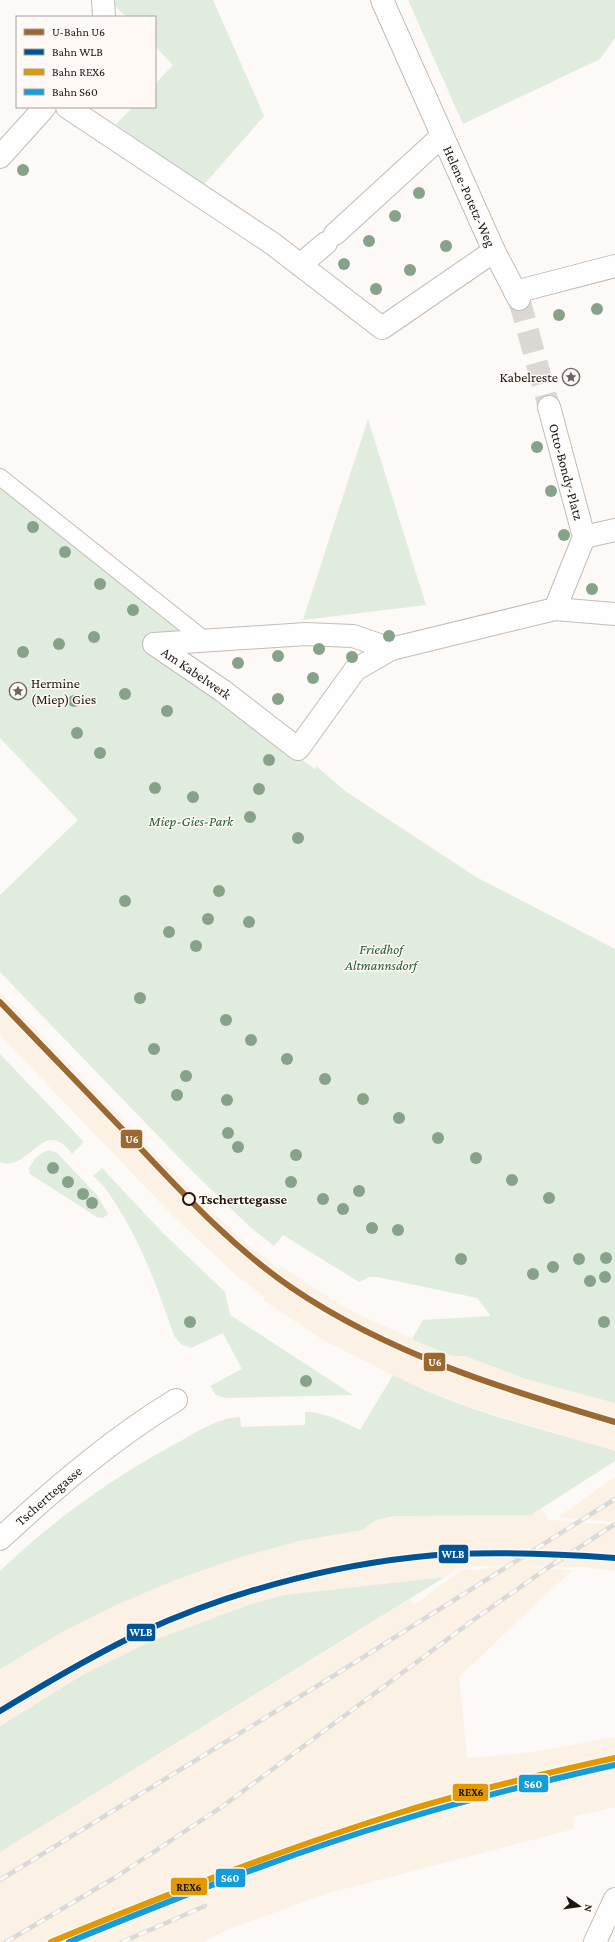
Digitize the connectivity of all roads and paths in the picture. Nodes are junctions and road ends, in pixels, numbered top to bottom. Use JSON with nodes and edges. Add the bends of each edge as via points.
{"nodes":[{"id":1,"x":103,"y":0,"type":"edge"},
{"id":2,"x":382,"y":0,"type":"edge"},
{"id":3,"x":104,"y":16,"type":"edge"},
{"id":4,"x":43,"y":108,"type":"edge"},
{"id":5,"x":69,"y":108,"type":"edge"},
{"id":6,"x":442,"y":136,"type":"junction"},
{"id":7,"x":0,"y":157,"type":"edge"},
{"id":8,"x":494,"y":251,"type":"junction"},
{"id":9,"x":300,"y":265,"type":"junction"},
{"id":10,"x":615,"y":266,"type":"edge"},
{"id":11,"x":549,"y":407,"type":"tunnel mouth"},
{"id":12,"x":0,"y":476,"type":"edge"},
{"id":13,"x":615,"y":530,"type":"edge"},
{"id":14,"x":584,"y":537,"type":"junction"},
{"id":15,"x":555,"y":609,"type":"junction"},
{"id":16,"x":615,"y":614,"type":"edge"},
{"id":17,"x":206,"y":640,"type":"junction"},
{"id":18,"x":391,"y":649,"type":"junction"},
{"id":19,"x":176,"y":1400,"type":"dead end"},
{"id":20,"x":0,"y":1539,"type":"edge"},
{"id":21,"x":615,"y":1899,"type":"edge"},
{"id":22,"x":595,"y":1942,"type":"edge"}],
"edges":[{"from":1,"to":3,"type":"street"},
{"from":2,"to":6,"type":"street"},
{"from":4,"to":7,"type":"street"},
{"from":5,"to":9,"type":"street","via":[[273,244]]},
{"from":6,"to":8,"type":"street","name":"Helene-Potetz-Weg"},
{"from":6,"to":9,"type":"street","name":"Helene-Potetz-Weg"},
{"from":8,"to":9,"type":"street","name":"Helene-Potetz-Weg","via":[[382,328]]},
{"from":8,"to":10,"type":"street","via":[[516,293]]},
{"from":11,"to":14,"type":"street","name":"Otto-Bondy-Platz"},
{"from":12,"to":17,"type":"lane"},
{"from":13,"to":14,"type":"street","name":"Otto-Bondy-Platz"},
{"from":14,"to":15,"type":"street","name":"Otto-Bondy-Platz"},
{"from":15,"to":16,"type":"street"},
{"from":15,"to":18,"type":"street","name":"Am Kabelwerk"},
{"from":17,"to":18,"type":"street","name":"Am Kabelwerk","via":[[306,634],[353,636]]},
{"from":17,"to":18,"type":"street","name":"Am Kabelwerk","via":[[154,644],[223,691],[298,749],[355,670]]},
{"from":19,"to":20,"type":"street","name":"Tscherttegasse","via":[[102,1450]]},
{"from":21,"to":22,"type":"street"}]}
